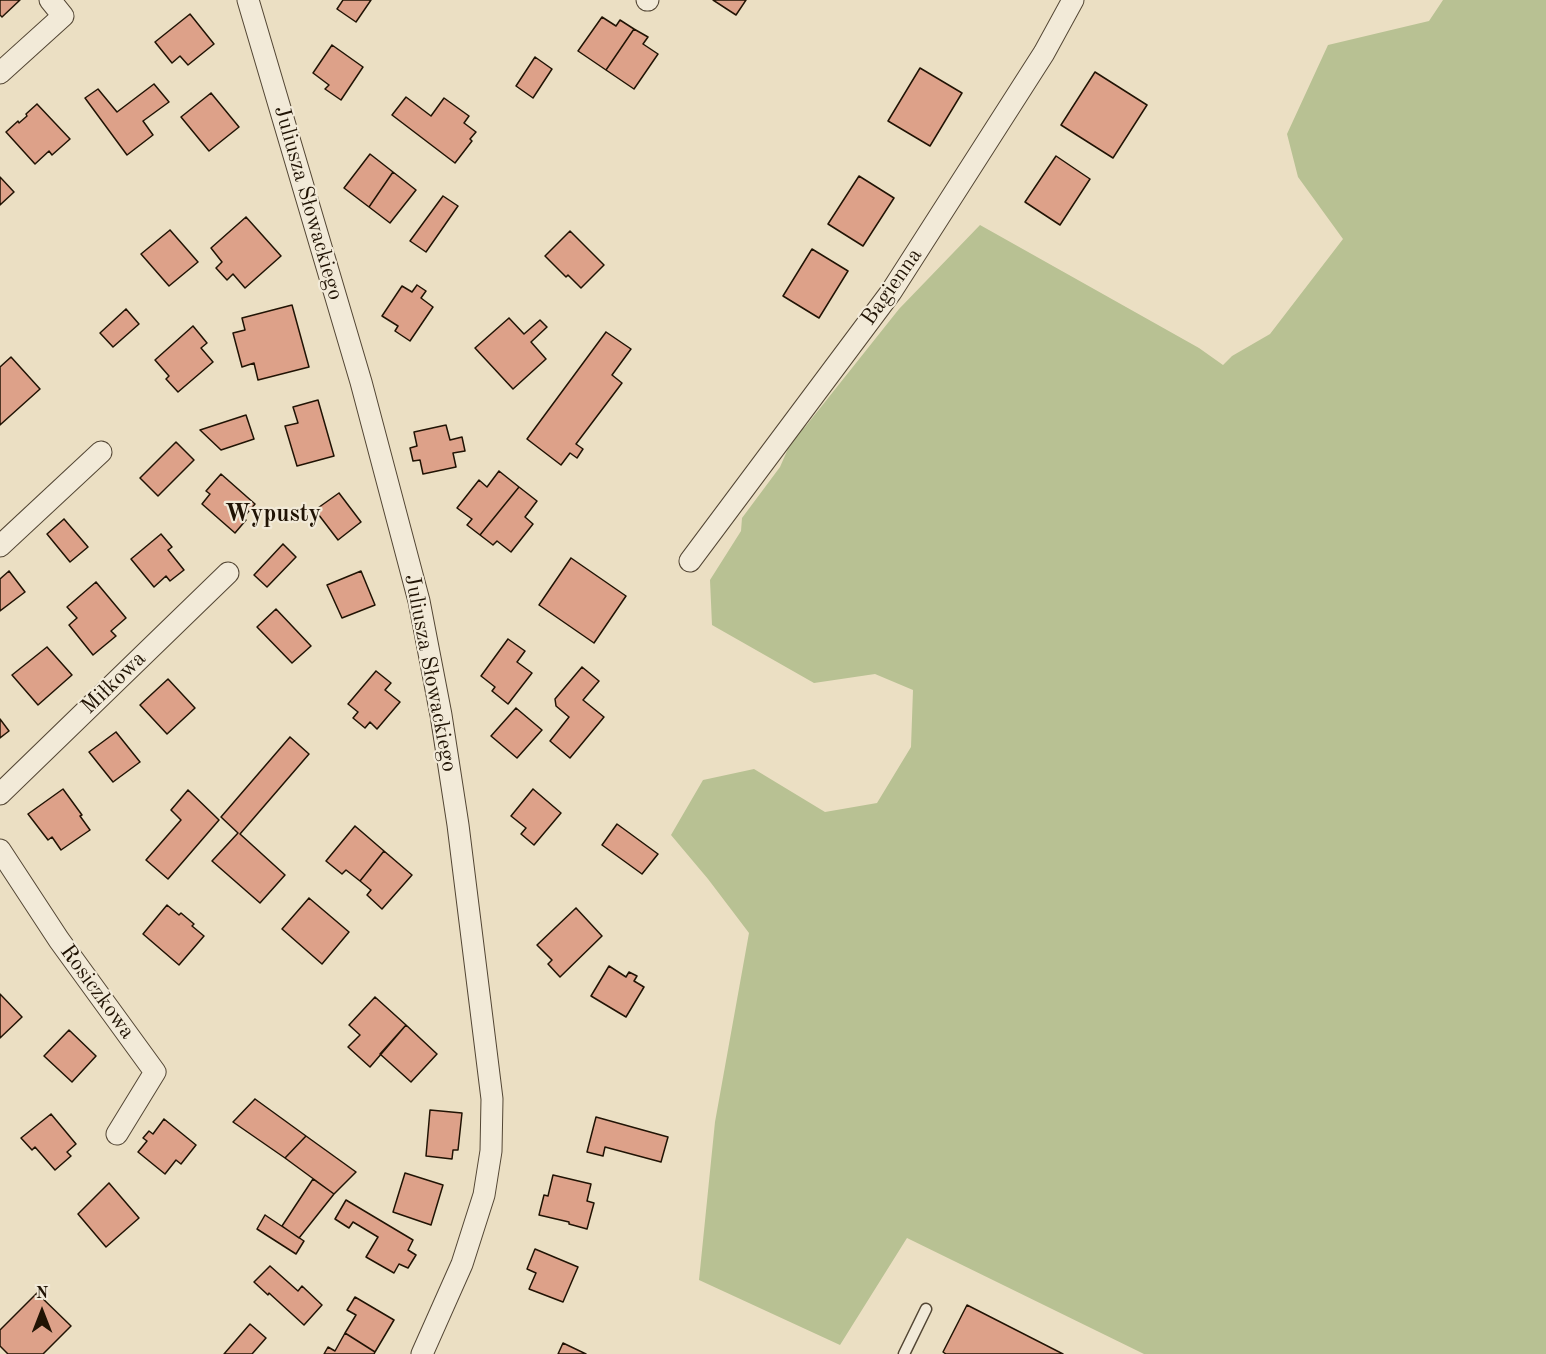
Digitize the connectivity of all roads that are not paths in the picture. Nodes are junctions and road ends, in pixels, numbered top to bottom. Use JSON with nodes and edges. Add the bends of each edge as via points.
{"nodes":[{"id":1,"x":248,"y":0,"type":"edge"},
{"id":2,"x":1073,"y":0,"type":"edge"},
{"id":3,"x":57,"y":8,"type":"edge"},
{"id":4,"x":0,"y":73,"type":"edge"},
{"id":5,"x":101,"y":452,"type":"dead end"},
{"id":6,"x":0,"y":546,"type":"edge"},
{"id":7,"x":690,"y":561,"type":"dead end"},
{"id":8,"x":228,"y":573,"type":"dead end"},
{"id":9,"x":0,"y":794,"type":"edge"},
{"id":10,"x":0,"y":850,"type":"edge"},
{"id":11,"x":117,"y":1134,"type":"dead end"},
{"id":12,"x":926,"y":1309,"type":"dead end"},
{"id":13,"x":422,"y":1354,"type":"edge"},
{"id":14,"x":904,"y":1354,"type":"edge"}],
"edges":[{"from":1,"to":13,"type":"street","name":"Juliusza Słowackiego","via":[[361,382],[419,601],[458,825],[492,1098],[491,1151],[484,1195],[462,1264]]},
{"from":2,"to":7,"type":"street","name":"Bagienna","via":[[1044,53],[891,292]]},
{"from":3,"to":4,"type":"street"},
{"from":5,"to":6,"type":"street"},
{"from":8,"to":9,"type":"street","name":"Miłkowa"},
{"from":10,"to":11,"type":"street","name":"Rosiczkowa","via":[[155,1072]]},
{"from":12,"to":14,"type":"lane"}]}
